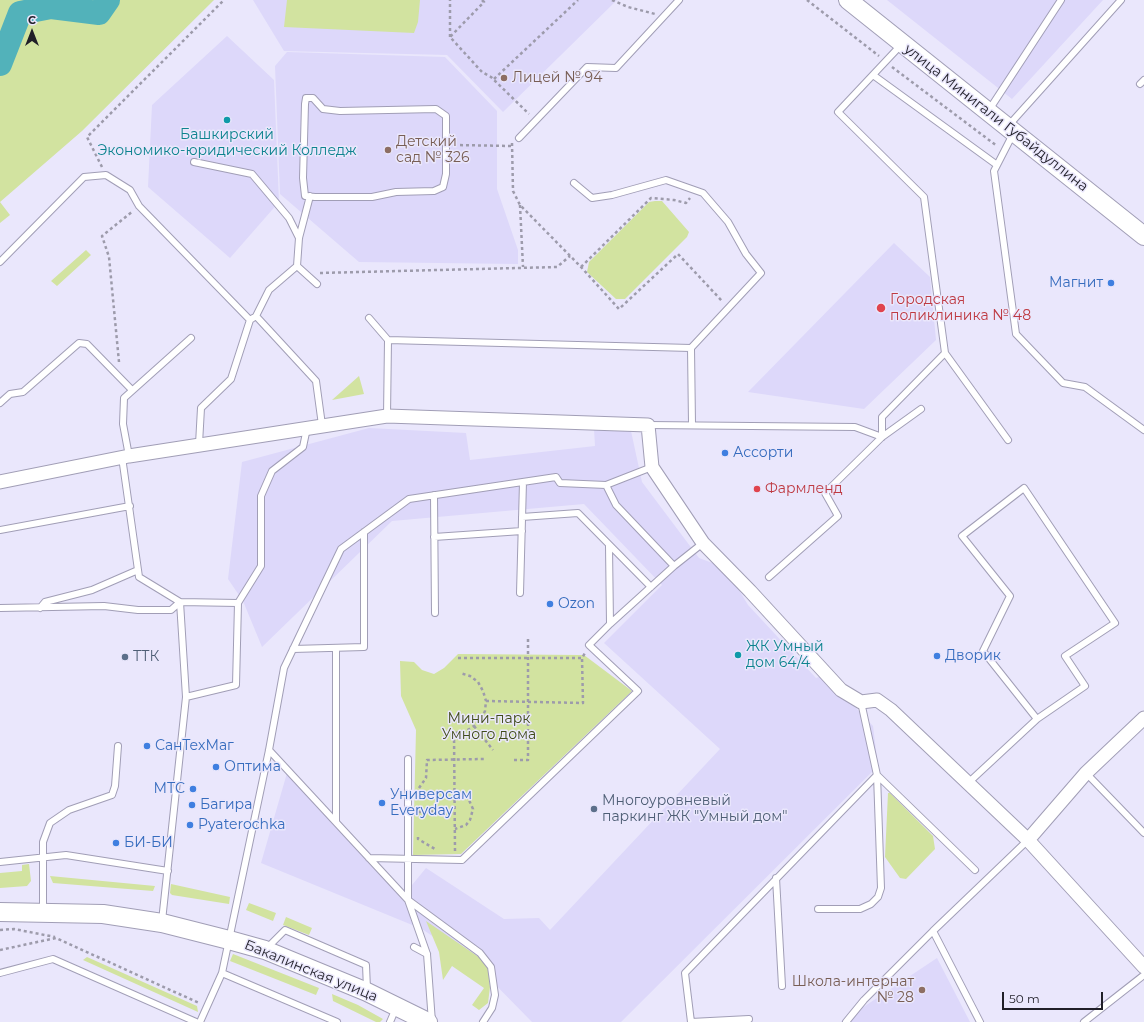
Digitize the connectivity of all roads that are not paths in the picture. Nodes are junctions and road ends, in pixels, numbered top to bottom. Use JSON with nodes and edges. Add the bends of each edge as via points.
{"nodes":[{"id":1,"x":679,"y":0,"type":"edge"},
{"id":2,"x":848,"y":0,"type":"edge"},
{"id":3,"x":1061,"y":0,"type":"edge"},
{"id":4,"x":1122,"y":0,"type":"edge"},
{"id":5,"x":901,"y":44,"type":"junction"},
{"id":6,"x":873,"y":74,"type":"junction"},
{"id":7,"x":988,"y":111,"type":"junction"},
{"id":8,"x":1011,"y":129,"type":"junction"},
{"id":9,"x":518,"y":138,"type":"road end"},
{"id":10,"x":194,"y":162,"type":"dead end"},
{"id":11,"x":998,"y":165,"type":"junction"},
{"id":12,"x":574,"y":183,"type":"dead end"},
{"id":13,"x":310,"y":196,"type":"junction"},
{"id":14,"x":1144,"y":236,"type":"edge"},
{"id":15,"x":299,"y":238,"type":"junction"},
{"id":16,"x":0,"y":262,"type":"edge"},
{"id":17,"x":297,"y":266,"type":"junction"},
{"id":18,"x":317,"y":284,"type":"dead end"},
{"id":19,"x":256,"y":316,"type":"junction"},
{"id":20,"x":369,"y":318,"type":"dead end"},
{"id":21,"x":250,"y":320,"type":"junction"},
{"id":22,"x":191,"y":338,"type":"dead end"},
{"id":23,"x":388,"y":340,"type":"junction"},
{"id":24,"x":690,"y":348,"type":"junction"},
{"id":25,"x":945,"y":352,"type":"junction"},
{"id":26,"x":132,"y":390,"type":"junction"},
{"id":27,"x":0,"y":403,"type":"edge"},
{"id":28,"x":920,"y":409,"type":"dead end"},
{"id":29,"x":387,"y":416,"type":"junction"},
{"id":30,"x":322,"y":424,"type":"junction"},
{"id":31,"x":648,"y":424,"type":"junction"},
{"id":32,"x":692,"y":424,"type":"junction"},
{"id":33,"x":307,"y":428,"type":"junction"},
{"id":34,"x":1144,"y":430,"type":"edge"},
{"id":35,"x":882,"y":437,"type":"junction"},
{"id":36,"x":1008,"y":440,"type":"dead end"},
{"id":37,"x":199,"y":444,"type":"junction"},
{"id":38,"x":126,"y":456,"type":"junction"},
{"id":39,"x":652,"y":467,"type":"junction"},
{"id":40,"x":0,"y":482,"type":"edge"},
{"id":41,"x":523,"y":482,"type":"junction"},
{"id":42,"x":606,"y":485,"type":"junction"},
{"id":43,"x":434,"y":495,"type":"junction"},
{"id":44,"x":130,"y":506,"type":"junction"},
{"id":45,"x":522,"y":517,"type":"junction"},
{"id":46,"x":0,"y":530,"type":"edge"},
{"id":47,"x":522,"y":531,"type":"junction"},
{"id":48,"x":364,"y":532,"type":"junction"},
{"id":49,"x":434,"y":537,"type":"junction"},
{"id":50,"x":703,"y":543,"type":"junction"},
{"id":51,"x":609,"y":546,"type":"junction"},
{"id":52,"x":674,"y":566,"type":"junction"},
{"id":53,"x":138,"y":570,"type":"junction"},
{"id":54,"x":769,"y":576,"type":"dead end"},
{"id":55,"x":651,"y":587,"type":"junction"},
{"id":56,"x":520,"y":593,"type":"dead end"},
{"id":57,"x":180,"y":602,"type":"junction"},
{"id":58,"x":238,"y":603,"type":"junction"},
{"id":59,"x":0,"y":608,"type":"edge"},
{"id":60,"x":40,"y":608,"type":"junction"},
{"id":61,"x":435,"y":613,"type":"dead end"},
{"id":62,"x":610,"y":624,"type":"junction"},
{"id":63,"x":293,"y":648,"type":"junction"},
{"id":64,"x":336,"y":648,"type":"junction"},
{"id":65,"x":186,"y":696,"type":"junction"},
{"id":66,"x":860,"y":702,"type":"junction"},
{"id":67,"x":1144,"y":718,"type":"edge"},
{"id":68,"x":1037,"y":719,"type":"junction"},
{"id":69,"x":118,"y":746,"type":"dead end"},
{"id":70,"x":269,"y":750,"type":"junction"},
{"id":71,"x":408,"y":759,"type":"dead end"},
{"id":72,"x":1086,"y":773,"type":"junction"},
{"id":73,"x":876,"y":775,"type":"junction"},
{"id":74,"x":967,"y":784,"type":"junction"},
{"id":75,"x":336,"y":822,"type":"junction"},
{"id":76,"x":1144,"y":833,"type":"edge"},
{"id":77,"x":1028,"y":840,"type":"junction"},
{"id":78,"x":42,"y":857,"type":"junction"},
{"id":79,"x":369,"y":858,"type":"junction"},
{"id":80,"x":408,"y":858,"type":"junction"},
{"id":81,"x":0,"y":862,"type":"edge"},
{"id":82,"x":168,"y":870,"type":"junction"},
{"id":83,"x":975,"y":870,"type":"dead end"},
{"id":84,"x":776,"y":878,"type":"junction"},
{"id":85,"x":408,"y":900,"type":"junction"},
{"id":86,"x":818,"y":909,"type":"dead end"},
{"id":87,"x":0,"y":912,"type":"edge"},
{"id":88,"x":43,"y":912,"type":"junction"},
{"id":89,"x":162,"y":923,"type":"junction"},
{"id":90,"x":933,"y":931,"type":"junction"},
{"id":91,"x":229,"y":940,"type":"junction"},
{"id":92,"x":414,"y":947,"type":"dead end"},
{"id":93,"x":265,"y":950,"type":"junction"},
{"id":94,"x":427,"y":954,"type":"junction"},
{"id":95,"x":1144,"y":967,"type":"edge"},
{"id":96,"x":0,"y":973,"type":"edge"},
{"id":97,"x":222,"y":973,"type":"junction"},
{"id":98,"x":1144,"y":975,"type":"edge"},
{"id":99,"x":782,"y":986,"type":"dead end"},
{"id":100,"x":368,"y":992,"type":"junction"},
{"id":101,"x":393,"y":1014,"type":"edge"},
{"id":102,"x":748,"y":1019,"type":"dead end"},
{"id":103,"x":196,"y":1022,"type":"edge"},
{"id":104,"x":200,"y":1022,"type":"edge"},
{"id":105,"x":338,"y":1022,"type":"edge"},
{"id":106,"x":428,"y":1022,"type":"edge"},
{"id":107,"x":432,"y":1022,"type":"edge"},
{"id":108,"x":484,"y":1022,"type":"edge"},
{"id":109,"x":691,"y":1022,"type":"edge"},
{"id":110,"x":846,"y":1022,"type":"edge"},
{"id":111,"x":980,"y":1022,"type":"edge"},
{"id":112,"x":1084,"y":1022,"type":"edge"}],
"edges":[{"from":1,"to":9,"type":"lane","via":[[616,68],[587,67]]},
{"from":2,"to":5,"type":"main road","name":"улица Минигали Губайдуллина"},
{"from":3,"to":7,"type":"lane"},
{"from":4,"to":8,"type":"lane"},
{"from":5,"to":6,"type":"lane"},
{"from":5,"to":7,"type":"main road","name":"улица Минигали Губайдуллина"},
{"from":6,"to":11,"type":"lane"},
{"from":6,"to":25,"type":"lane","via":[[838,112],[924,197]]},
{"from":7,"to":8,"type":"main road","name":"улица Минигали Губайдуллина"},
{"from":8,"to":11,"type":"lane"},
{"from":8,"to":14,"type":"main road","name":"улица Минигали Губайдуллина"},
{"from":10,"to":15,"type":"lane","via":[[252,174],[288,218]]},
{"from":11,"to":34,"type":"lane","via":[[994,171],[1016,334],[1063,383],[1085,387]]},
{"from":12,"to":24,"type":"lane","via":[[592,198],[666,180],[703,193],[728,222],[746,254],[761,273]]},
{"from":13,"to":13,"type":"lane","via":[[372,197],[396,192],[434,191],[443,187],[446,174],[446,116],[436,109],[324,109],[313,98],[306,98],[303,178],[305,196]]},
{"from":13,"to":15,"type":"lane"},
{"from":15,"to":17,"type":"lane"},
{"from":16,"to":21,"type":"lane","via":[[84,177],[106,174],[130,190],[139,206]]},
{"from":17,"to":18,"type":"lane"},
{"from":17,"to":19,"type":"lane","via":[[269,290]]},
{"from":19,"to":21,"type":"lane"},
{"from":19,"to":30,"type":"lane","via":[[316,382]]},
{"from":20,"to":23,"type":"lane"},
{"from":21,"to":37,"type":"lane","via":[[230,379],[201,408]]},
{"from":22,"to":26,"type":"lane"},
{"from":23,"to":24,"type":"lane"},
{"from":23,"to":29,"type":"lane"},
{"from":24,"to":32,"type":"lane"},
{"from":25,"to":35,"type":"lane","via":[[882,417]]},
{"from":25,"to":36,"type":"lane"},
{"from":26,"to":27,"type":"lane","via":[[87,344],[79,343],[23,392],[10,394]]},
{"from":26,"to":38,"type":"lane","via":[[124,398],[123,404],[122,424]]},
{"from":28,"to":35,"type":"lane"},
{"from":29,"to":30,"type":"street"},
{"from":29,"to":31,"type":"street"},
{"from":30,"to":33,"type":"street"},
{"from":31,"to":32,"type":"lane"},
{"from":31,"to":39,"type":"street"},
{"from":32,"to":35,"type":"lane","via":[[855,427]]},
{"from":33,"to":37,"type":"street"},
{"from":33,"to":58,"type":"lane","via":[[303,447],[272,471],[261,496],[261,566]]},
{"from":35,"to":54,"type":"lane","via":[[825,493],[838,516]]},
{"from":37,"to":38,"type":"street"},
{"from":38,"to":40,"type":"street"},
{"from":38,"to":44,"type":"lane"},
{"from":39,"to":42,"type":"lane"},
{"from":39,"to":50,"type":"street"},
{"from":41,"to":42,"type":"lane","via":[[556,477],[560,484]]},
{"from":41,"to":43,"type":"lane"},
{"from":41,"to":45,"type":"lane"},
{"from":42,"to":52,"type":"lane","via":[[616,505]]},
{"from":43,"to":48,"type":"lane","via":[[409,499]]},
{"from":43,"to":49,"type":"lane"},
{"from":44,"to":46,"type":"lane"},
{"from":44,"to":53,"type":"lane"},
{"from":45,"to":47,"type":"lane"},
{"from":45,"to":51,"type":"lane","via":[[578,513]]},
{"from":47,"to":49,"type":"lane"},
{"from":47,"to":56,"type":"lane"},
{"from":48,"to":63,"type":"lane","via":[[341,549]]},
{"from":48,"to":64,"type":"lane","via":[[364,647]]},
{"from":49,"to":61,"type":"lane"},
{"from":50,"to":52,"type":"lane"},
{"from":50,"to":66,"type":"street","via":[[841,690]]},
{"from":51,"to":55,"type":"lane"},
{"from":51,"to":62,"type":"lane"},
{"from":52,"to":55,"type":"lane"},
{"from":53,"to":57,"type":"lane","via":[[139,577]]},
{"from":53,"to":60,"type":"lane","via":[[92,590],[45,602]]},
{"from":55,"to":62,"type":"lane"},
{"from":57,"to":58,"type":"lane"},
{"from":57,"to":60,"type":"lane","via":[[171,610],[104,606]]},
{"from":57,"to":65,"type":"lane"},
{"from":58,"to":65,"type":"lane","via":[[236,685]]},
{"from":59,"to":60,"type":"lane"},
{"from":62,"to":80,"type":"lane","via":[[589,645],[638,691],[462,860]]},
{"from":63,"to":64,"type":"lane"},
{"from":63,"to":70,"type":"lane","via":[[284,668]]},
{"from":64,"to":75,"type":"lane"},
{"from":65,"to":82,"type":"lane"},
{"from":66,"to":73,"type":"lane"},
{"from":66,"to":74,"type":"street","via":[[877,700]]},
{"from":67,"to":72,"type":"street"},
{"from":68,"to":68,"type":"lane","via":[[983,651],[1010,596],[962,536],[1024,488],[1115,623],[1066,656],[1085,686]]},
{"from":68,"to":74,"type":"lane"},
{"from":69,"to":78,"type":"lane","via":[[112,795],[69,810],[50,823],[43,842]]},
{"from":70,"to":75,"type":"lane"},
{"from":70,"to":91,"type":"lane"},
{"from":71,"to":80,"type":"lane"},
{"from":72,"to":76,"type":"lane"},
{"from":72,"to":77,"type":"street"},
{"from":73,"to":83,"type":"lane"},
{"from":73,"to":84,"type":"lane"},
{"from":73,"to":86,"type":"lane","via":[[881,872],[878,897],[860,909]]},
{"from":74,"to":77,"type":"street"},
{"from":75,"to":79,"type":"lane"},
{"from":77,"to":90,"type":"lane"},
{"from":77,"to":95,"type":"street"},
{"from":78,"to":81,"type":"lane"},
{"from":78,"to":82,"type":"lane","via":[[66,855]]},
{"from":78,"to":88,"type":"lane"},
{"from":79,"to":80,"type":"lane"},
{"from":79,"to":85,"type":"lane"},
{"from":80,"to":85,"type":"lane"},
{"from":82,"to":89,"type":"lane"},
{"from":84,"to":99,"type":"lane"},
{"from":84,"to":109,"type":"lane","via":[[684,973]]},
{"from":85,"to":94,"type":"lane"},
{"from":85,"to":108,"type":"lane","via":[[480,953],[491,967],[495,995],[492,1008]]},
{"from":87,"to":88,"type":"main road","name":"Бакалинская улица"},
{"from":88,"to":89,"type":"main road","name":"Бакалинская улица","via":[[103,914]]},
{"from":89,"to":91,"type":"main road","name":"Бакалинская улица"},
{"from":90,"to":110,"type":"lane","via":[[864,1000]]},
{"from":90,"to":111,"type":"lane"},
{"from":91,"to":93,"type":"main road","name":"Бакалинская улица"},
{"from":91,"to":97,"type":"lane"},
{"from":92,"to":94,"type":"lane"},
{"from":93,"to":100,"type":"main road","name":"Бакалинская улица"},
{"from":93,"to":100,"type":"lane","via":[[285,930],[366,965]]},
{"from":94,"to":107,"type":"lane"},
{"from":96,"to":103,"type":"lane","via":[[53,959]]},
{"from":97,"to":104,"type":"lane"},
{"from":97,"to":105,"type":"lane"},
{"from":98,"to":112,"type":"lane"},
{"from":100,"to":101,"type":"main road","name":"Бакалинская улица"},
{"from":101,"to":106,"type":"main road","name":"Бакалинская улица"},
{"from":102,"to":109,"type":"lane"}]}
